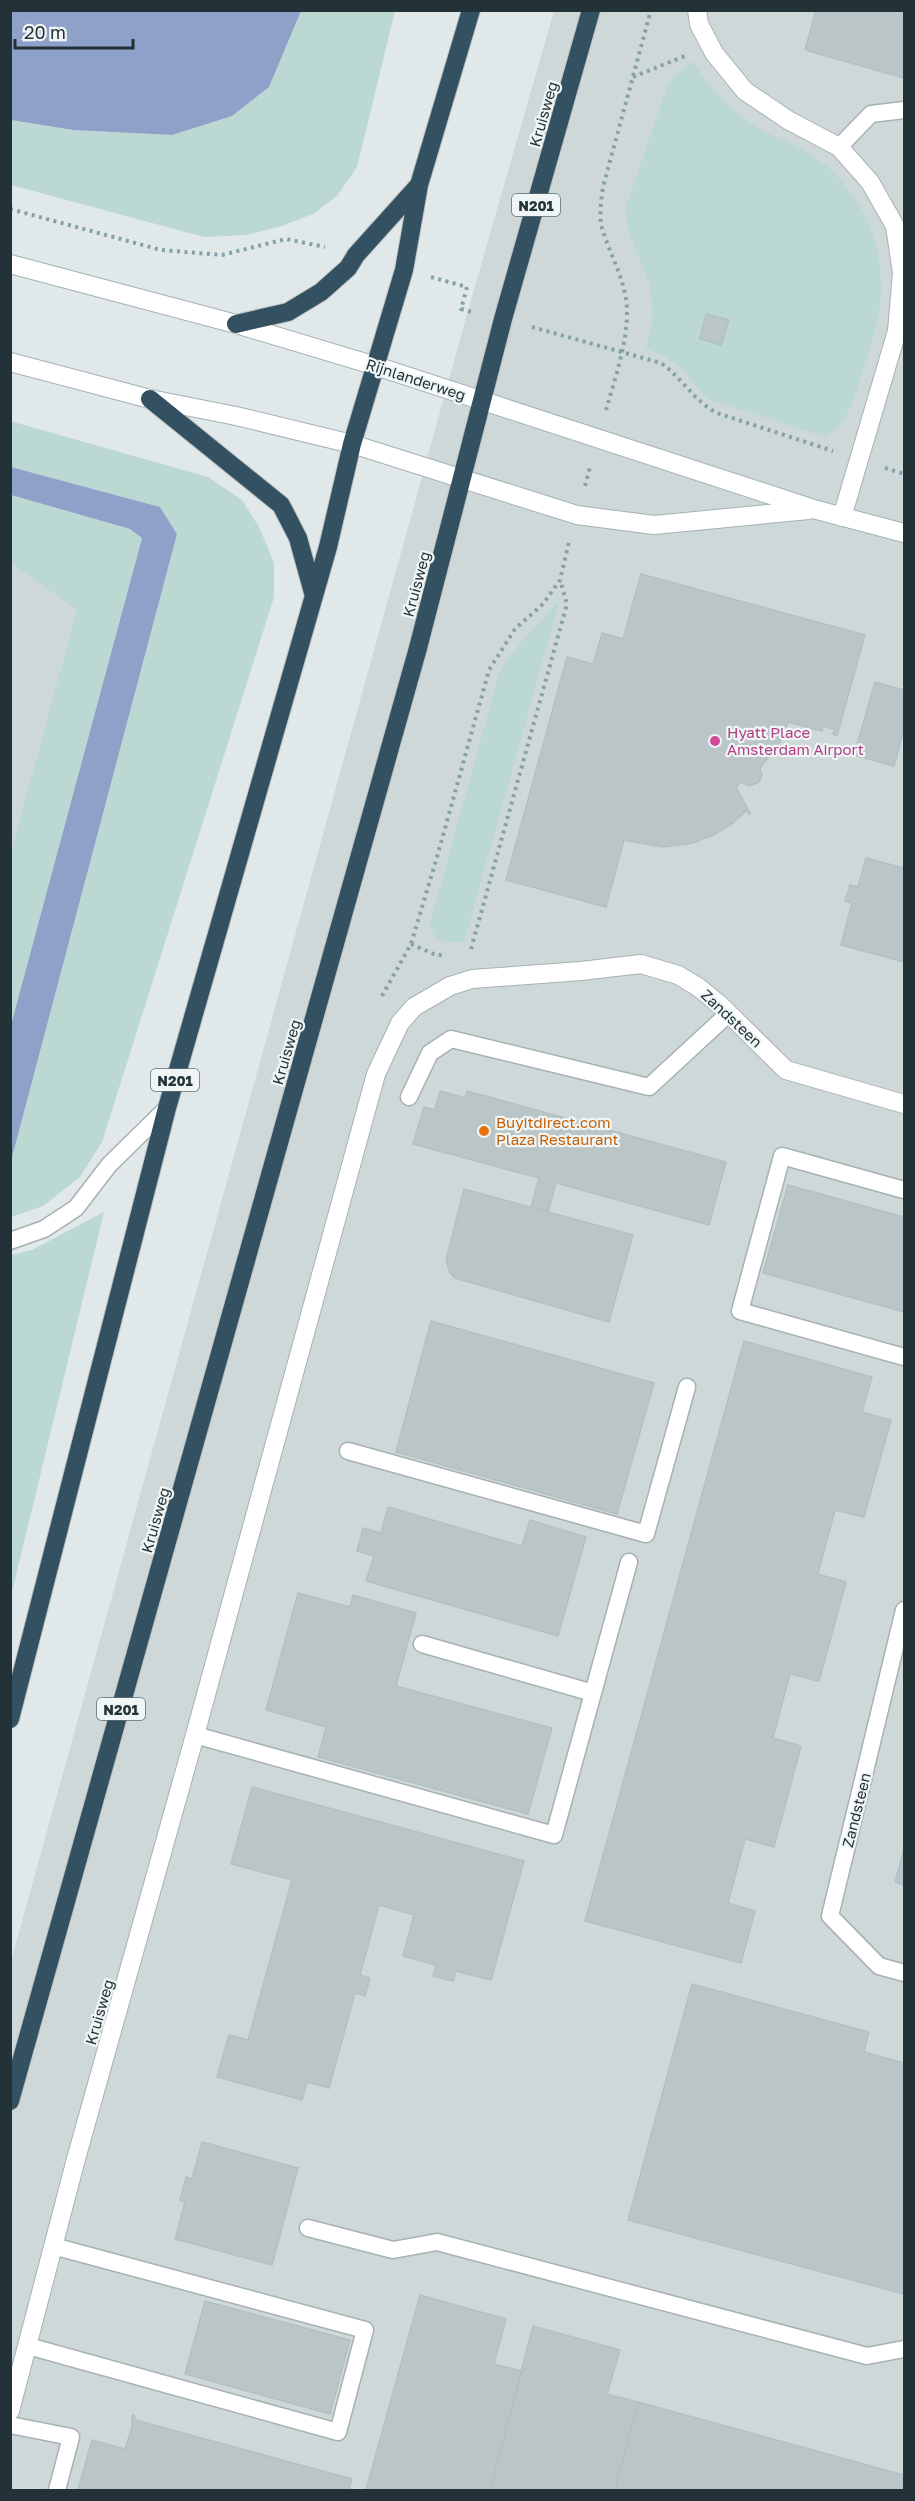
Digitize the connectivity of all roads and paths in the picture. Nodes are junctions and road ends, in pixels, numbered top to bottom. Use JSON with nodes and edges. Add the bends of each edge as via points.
{"nodes":[{"id":1,"x":471,"y":10,"type":"edge"},
{"id":2,"x":591,"y":10,"type":"edge"},
{"id":3,"x":651,"y":10,"type":"edge"},
{"id":4,"x":697,"y":10,"type":"edge"},
{"id":5,"x":710,"y":45,"type":"junction"},
{"id":6,"x":633,"y":77,"type":"junction"},
{"id":7,"x":904,"y":110,"type":"edge"},
{"id":8,"x":839,"y":147,"type":"junction"},
{"id":9,"x":419,"y":185,"type":"junction"},
{"id":10,"x":10,"y":264,"type":"edge"},
{"id":11,"x":236,"y":324,"type":"junction"},
{"id":12,"x":10,"y":362,"type":"edge"},
{"id":13,"x":376,"y":366,"type":"junction"},
{"id":14,"x":150,"y":399,"type":"junction"},
{"id":15,"x":482,"y":400,"type":"junction"},
{"id":16,"x":352,"y":444,"type":"junction"},
{"id":17,"x":859,"y":460,"type":"junction"},
{"id":18,"x":460,"y":479,"type":"junction"},
{"id":19,"x":817,"y":510,"type":"junction"},
{"id":20,"x":842,"y":517,"type":"junction"},
{"id":21,"x":904,"y":533,"type":"edge"},
{"id":22,"x":560,"y":580,"type":"dead end"},
{"id":23,"x":314,"y":596,"type":"junction"},
{"id":24,"x":472,"y":979,"type":"junction"},
{"id":25,"x":414,"y":1007,"type":"joint"},
{"id":26,"x":729,"y":1014,"type":"junction"},
{"id":27,"x":409,"y":1097,"type":"dead end"},
{"id":28,"x":904,"y":1104,"type":"edge"},
{"id":29,"x":167,"y":1108,"type":"junction"},
{"id":30,"x":904,"y":1190,"type":"edge"},
{"id":31,"x":10,"y":1241,"type":"edge"},
{"id":32,"x":904,"y":1357,"type":"edge"},
{"id":33,"x":687,"y":1387,"type":"dead end"},
{"id":34,"x":348,"y":1451,"type":"dead end"},
{"id":35,"x":629,"y":1562,"type":"dead end"},
{"id":36,"x":904,"y":1610,"type":"edge"},
{"id":37,"x":422,"y":1644,"type":"dead end"},
{"id":38,"x":593,"y":1693,"type":"junction"},
{"id":39,"x":10,"y":1719,"type":"edge"},
{"id":40,"x":195,"y":1736,"type":"junction"},
{"id":41,"x":904,"y":1973,"type":"edge"},
{"id":42,"x":10,"y":2101,"type":"edge"},
{"id":43,"x":308,"y":2228,"type":"dead end"},
{"id":44,"x":53,"y":2246,"type":"junction"},
{"id":45,"x":28,"y":2346,"type":"junction"},
{"id":46,"x":904,"y":2349,"type":"edge"},
{"id":47,"x":10,"y":2411,"type":"edge"},
{"id":48,"x":10,"y":2425,"type":"edge"},
{"id":49,"x":57,"y":2490,"type":"edge"}],
"edges":[{"from":1,"to":9,"type":"highway","number":"N201"},
{"from":2,"to":15,"type":"highway","name":"Kruisweg","number":"N201"},
{"from":3,"to":6,"type":"path"},
{"from":4,"to":5,"type":"street"},
{"from":5,"to":6,"type":"path"},
{"from":5,"to":8,"type":"street","via":[[745,91]]},
{"from":6,"to":17,"type":"path","via":[[600,208],[627,311],[622,351],[661,363],[702,405],[717,413]]},
{"from":7,"to":8,"type":"lane","via":[[871,114]]},
{"from":8,"to":17,"type":"street","via":[[870,182],[895,226],[902,273],[897,331]]},
{"from":9,"to":11,"type":"highway","via":[[348,268],[321,292],[288,312]]},
{"from":9,"to":13,"type":"highway","number":"N201","via":[[404,270]]},
{"from":10,"to":11,"type":"street","name":"Rijnlanderweg"},
{"from":11,"to":13,"type":"street","name":"Rijnlanderweg"},
{"from":12,"to":14,"type":"street","name":"Rijnlanderweg"},
{"from":13,"to":15,"type":"street","name":"Rijnlanderweg"},
{"from":13,"to":16,"type":"highway","number":"N201"},
{"from":14,"to":16,"type":"street","name":"Rijnlanderweg"},
{"from":14,"to":23,"type":"highway","via":[[281,505],[298,538]]},
{"from":15,"to":18,"type":"highway","name":"Kruisweg","number":"N201"},
{"from":15,"to":19,"type":"street","name":"Rijnlanderweg"},
{"from":16,"to":18,"type":"street","name":"Rijnlanderweg"},
{"from":16,"to":23,"type":"highway","number":"N201"},
{"from":17,"to":20,"type":"street"},
{"from":18,"to":19,"type":"street","name":"Rijnlanderweg","via":[[577,515],[654,525]]},
{"from":18,"to":42,"type":"highway","name":"Kruisweg","number":"N201","via":[[418,648]]},
{"from":19,"to":20,"type":"street","name":"Rijnlanderweg"},
{"from":20,"to":21,"type":"street","name":"Rijnlanderweg"},
{"from":22,"to":24,"type":"path","via":[[567,604],[472,942]]},
{"from":23,"to":29,"type":"highway","number":"N201"},
{"from":24,"to":25,"type":"street","name":"Zandsteen","via":[[450,986]]},
{"from":24,"to":26,"type":"street","name":"Zandsteen","via":[[641,964],[678,975]]},
{"from":25,"to":40,"type":"street","name":"Kruisweg","via":[[400,1023],[376,1074]]},
{"from":26,"to":27,"type":"lane","via":[[649,1087],[451,1039],[430,1053]]},
{"from":26,"to":28,"type":"street","name":"Zandsteen","via":[[786,1070]]},
{"from":29,"to":31,"type":"lane","via":[[109,1166],[76,1209],[44,1229]]},
{"from":29,"to":39,"type":"highway","number":"N201"},
{"from":30,"to":32,"type":"lane","via":[[783,1156],[740,1311]]},
{"from":33,"to":34,"type":"lane","via":[[646,1534]]},
{"from":35,"to":38,"type":"lane"},
{"from":36,"to":41,"type":"lane","name":"Zandsteen","via":[[830,1916],[879,1966]]},
{"from":37,"to":38,"type":"lane"},
{"from":38,"to":40,"type":"lane","via":[[554,1835]]},
{"from":40,"to":44,"type":"street","name":"Kruisweg"},
{"from":43,"to":46,"type":"lane","via":[[393,2250],[437,2242],[867,2356]]},
{"from":44,"to":45,"type":"street","name":"Kruisweg"},
{"from":44,"to":45,"type":"lane","via":[[365,2330],[338,2432]]},
{"from":45,"to":47,"type":"street","name":"Kruisweg"},
{"from":48,"to":49,"type":"lane","via":[[71,2437]]}]}
